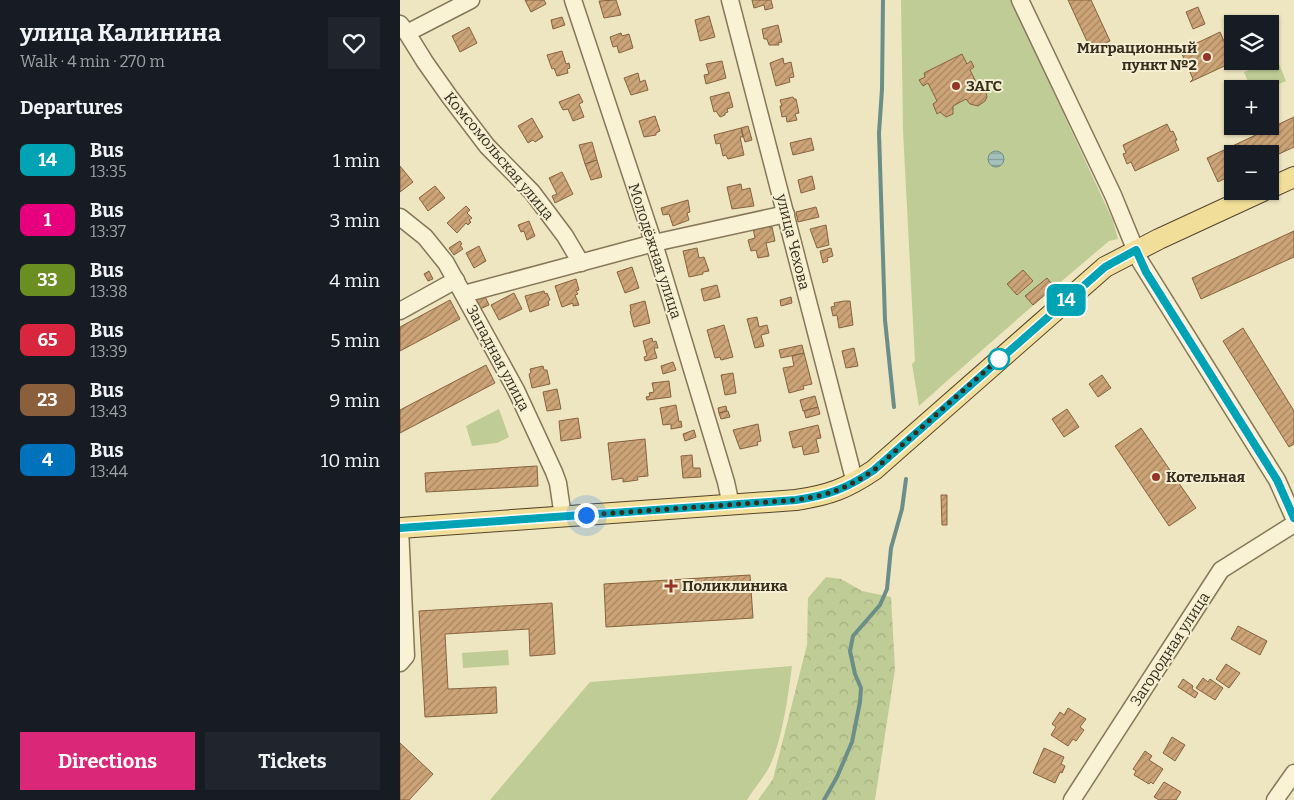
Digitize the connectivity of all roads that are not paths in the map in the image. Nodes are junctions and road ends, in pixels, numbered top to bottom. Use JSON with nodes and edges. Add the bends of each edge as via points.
{"nodes":[{"id":1,"x":471,"y":0,"type":"edge"},
{"id":2,"x":573,"y":0,"type":"edge"},
{"id":3,"x":730,"y":0,"type":"edge"},
{"id":4,"x":1020,"y":0,"type":"edge"},
{"id":5,"x":404,"y":29,"type":"edge"},
{"id":6,"x":1294,"y":177,"type":"edge"},
{"id":7,"x":1279,"y":184,"type":"edge"},
{"id":8,"x":1244,"y":200,"type":"edge"},
{"id":9,"x":786,"y":214,"type":"junction"},
{"id":10,"x":400,"y":217,"type":"edge"},
{"id":11,"x":654,"y":243,"type":"junction"},
{"id":12,"x":1136,"y":250,"type":"junction"},
{"id":13,"x":581,"y":263,"type":"junction"},
{"id":14,"x":460,"y":287,"type":"junction"},
{"id":15,"x":400,"y":310,"type":"edge"},
{"id":16,"x":855,"y":483,"type":"junction"},
{"id":17,"x":731,"y":505,"type":"junction"},
{"id":18,"x":562,"y":517,"type":"junction"},
{"id":19,"x":1294,"y":518,"type":"edge"},
{"id":20,"x":1294,"y":524,"type":"edge"},
{"id":21,"x":400,"y":528,"type":"edge"},
{"id":22,"x":400,"y":663,"type":"edge"},
{"id":23,"x":1294,"y":773,"type":"edge"},
{"id":24,"x":1072,"y":800,"type":"edge"},
{"id":25,"x":1275,"y":800,"type":"edge"}],
"edges":[{"from":1,"to":5,"type":"street"},
{"from":2,"to":11,"type":"street","name":"Молодёжная улица"},
{"from":3,"to":9,"type":"street","name":"улица Чехова"},
{"from":4,"to":12,"type":"street"},
{"from":5,"to":13,"type":"street","name":"Комсомольская улица","via":[[449,96],[487,146],[532,192]]},
{"from":6,"to":7,"type":"main road"},
{"from":8,"to":12,"type":"main road"},
{"from":9,"to":11,"type":"street"},
{"from":9,"to":16,"type":"street","name":"улица Чехова"},
{"from":10,"to":14,"type":"street","name":"Западная улица","via":[[438,252]]},
{"from":11,"to":13,"type":"street"},
{"from":11,"to":17,"type":"street","name":"Молодёжная улица"},
{"from":12,"to":16,"type":"main road","via":[[1105,267],[874,470]]},
{"from":12,"to":19,"type":"street","via":[[1146,272],[1277,480]]},
{"from":13,"to":14,"type":"street"},
{"from":14,"to":15,"type":"street"},
{"from":14,"to":18,"type":"street","name":"Западная улица","via":[[549,459],[558,483]]},
{"from":16,"to":17,"type":"main road","via":[[820,497]]},
{"from":17,"to":18,"type":"main road"},
{"from":18,"to":21,"type":"main road"},
{"from":20,"to":24,"type":"street","name":"Загородная улица","via":[[1221,570]]},
{"from":21,"to":22,"type":"street","via":[[406,656]]},
{"from":23,"to":25,"type":"street"}]}
